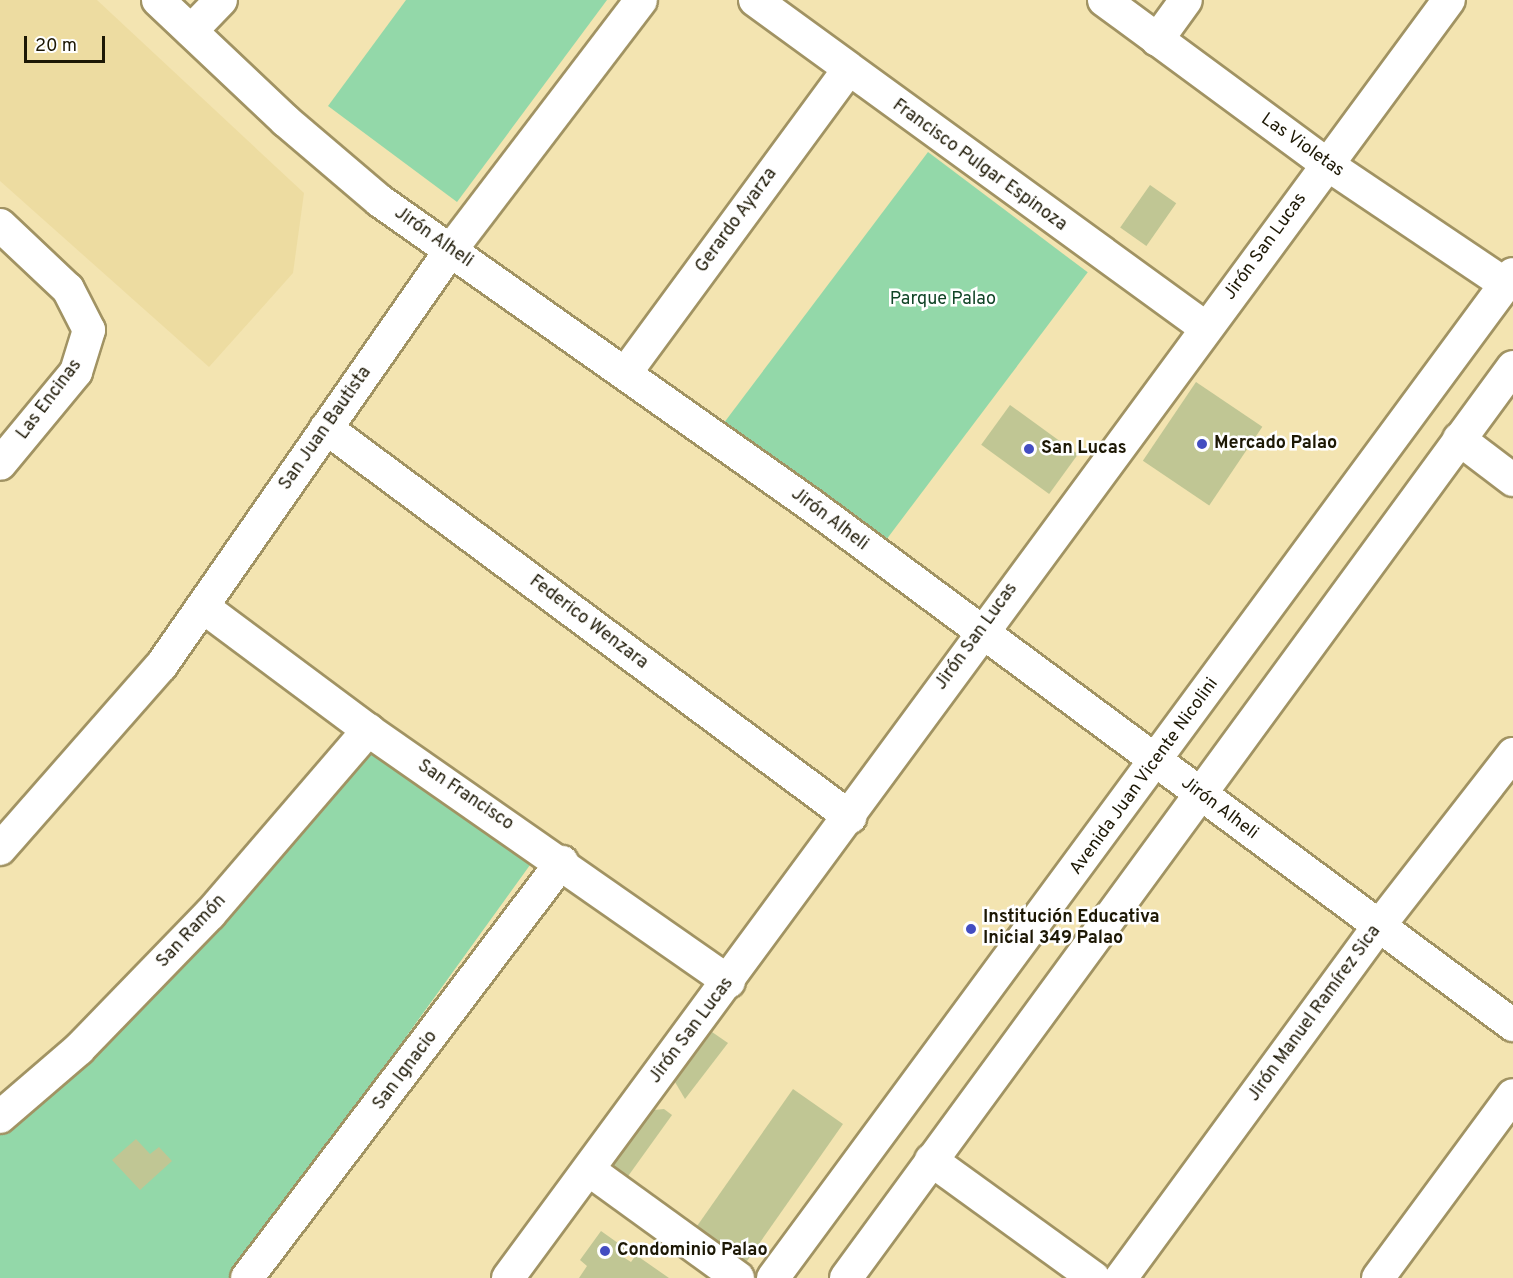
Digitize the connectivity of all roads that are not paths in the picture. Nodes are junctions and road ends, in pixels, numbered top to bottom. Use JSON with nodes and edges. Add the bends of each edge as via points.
{"nodes":[{"id":1,"x":158,"y":0,"type":"edge"},
{"id":2,"x":221,"y":0,"type":"edge"},
{"id":3,"x":641,"y":0,"type":"edge"},
{"id":4,"x":755,"y":0,"type":"edge"},
{"id":5,"x":1104,"y":0,"type":"edge"},
{"id":6,"x":1186,"y":0,"type":"edge"},
{"id":7,"x":1449,"y":0,"type":"edge"},
{"id":8,"x":191,"y":31,"type":"junction"},
{"id":9,"x":1157,"y":40,"type":"junction"},
{"id":10,"x":847,"y":71,"type":"junction"},
{"id":11,"x":1328,"y":165,"type":"junction"},
{"id":12,"x":0,"y":225,"type":"edge"},
{"id":13,"x":450,"y":251,"type":"junction"},
{"id":14,"x":1509,"y":279,"type":"edge"},
{"id":15,"x":1206,"y":328,"type":"junction"},
{"id":16,"x":1513,"y":367,"type":"edge"},
{"id":17,"x":627,"y":371,"type":"junction"},
{"id":18,"x":326,"y":428,"type":"junction"},
{"id":19,"x":1459,"y":438,"type":"junction"},
{"id":20,"x":0,"y":464,"type":"edge"},
{"id":21,"x":1513,"y":480,"type":"edge"},
{"id":22,"x":203,"y":607,"type":"junction"},
{"id":23,"x":982,"y":630,"type":"junction"},
{"id":24,"x":368,"y":730,"type":"junction"},
{"id":25,"x":1511,"y":761,"type":"edge"},
{"id":26,"x":1157,"y":762,"type":"junction"},
{"id":27,"x":1198,"y":795,"type":"junction"},
{"id":28,"x":850,"y":817,"type":"junction"},
{"id":29,"x":0,"y":849,"type":"edge"},
{"id":30,"x":561,"y":862,"type":"junction"},
{"id":31,"x":1379,"y":926,"type":"junction"},
{"id":32,"x":729,"y":982,"type":"junction"},
{"id":33,"x":1513,"y":1025,"type":"edge"},
{"id":34,"x":1513,"y":1095,"type":"edge"},
{"id":35,"x":0,"y":1117,"type":"edge"},
{"id":36,"x":931,"y":1160,"type":"junction"},
{"id":37,"x":589,"y":1170,"type":"junction"},
{"id":38,"x":247,"y":1278,"type":"edge"},
{"id":39,"x":508,"y":1278,"type":"edge"},
{"id":40,"x":738,"y":1278,"type":"edge"},
{"id":41,"x":773,"y":1278,"type":"edge"},
{"id":42,"x":846,"y":1278,"type":"edge"},
{"id":43,"x":1094,"y":1278,"type":"edge"},
{"id":44,"x":1121,"y":1278,"type":"edge"},
{"id":45,"x":1378,"y":1278,"type":"edge"}],
"edges":[{"from":1,"to":8,"type":"street","name":"Jirón Alheli"},
{"from":2,"to":8,"type":"street"},
{"from":3,"to":13,"type":"street","name":"San Juan Bautista"},
{"from":4,"to":10,"type":"street","name":"Francisco Pulgar Espinoza"},
{"from":5,"to":9,"type":"street","name":"Las Violetas"},
{"from":6,"to":9,"type":"street"},
{"from":7,"to":11,"type":"street","name":"Jirón San Lucas"},
{"from":8,"to":13,"type":"street","name":"Jirón Alheli","via":[[337,166]]},
{"from":9,"to":11,"type":"street","name":"Las Violetas"},
{"from":10,"to":15,"type":"street","name":"Francisco Pulgar Espinoza"},
{"from":10,"to":17,"type":"street","name":"Gerardo Ayarza"},
{"from":11,"to":14,"type":"street","name":"Las Violetas"},
{"from":11,"to":15,"type":"street","name":"Jirón San Lucas"},
{"from":12,"to":20,"type":"street","name":"Las Encinas","via":[[68,289],[89,330],[76,372]]},
{"from":13,"to":17,"type":"street","name":"Jirón Alheli"},
{"from":13,"to":18,"type":"street","name":"San Juan Bautista"},
{"from":14,"to":26,"type":"street","name":"Avenida Juan Vicente Nicolini"},
{"from":15,"to":23,"type":"street","name":"Jirón San Lucas"},
{"from":16,"to":19,"type":"street"},
{"from":17,"to":23,"type":"street","name":"Jirón Alheli"},
{"from":18,"to":22,"type":"street","name":"San Juan Bautista"},
{"from":18,"to":28,"type":"street","name":"Federico Wenzara"},
{"from":19,"to":21,"type":"street"},
{"from":19,"to":27,"type":"street"},
{"from":22,"to":24,"type":"street","name":"San Francisco"},
{"from":22,"to":29,"type":"street","name":"San Juan Bautista","via":[[161,666]]},
{"from":23,"to":26,"type":"street","name":"Jirón Alheli"},
{"from":23,"to":28,"type":"street","name":"Jirón San Lucas"},
{"from":24,"to":30,"type":"street","name":"San Francisco"},
{"from":24,"to":35,"type":"street","name":"San Ramón","via":[[210,914],[79,1048]]},
{"from":25,"to":31,"type":"street","name":"Jirón Manuel Ramírez Sica"},
{"from":26,"to":27,"type":"street","name":"Jirón Alheli"},
{"from":26,"to":41,"type":"street","name":"Avenida Juan Vicente Nicolini"},
{"from":27,"to":31,"type":"street","name":"Jirón Alheli"},
{"from":27,"to":36,"type":"street"},
{"from":28,"to":32,"type":"street","name":"Jirón San Lucas"},
{"from":30,"to":32,"type":"street","name":"San Francisco"},
{"from":30,"to":38,"type":"street","name":"San Ignacio"},
{"from":31,"to":33,"type":"street","name":"Jirón Alheli"},
{"from":31,"to":44,"type":"street","name":"Jirón Manuel Ramírez Sica"},
{"from":32,"to":37,"type":"street","name":"Jirón San Lucas"},
{"from":34,"to":45,"type":"street"},
{"from":36,"to":42,"type":"street"},
{"from":36,"to":43,"type":"street"},
{"from":37,"to":39,"type":"street","name":"Jirón San Lucas"},
{"from":37,"to":40,"type":"street"}]}
